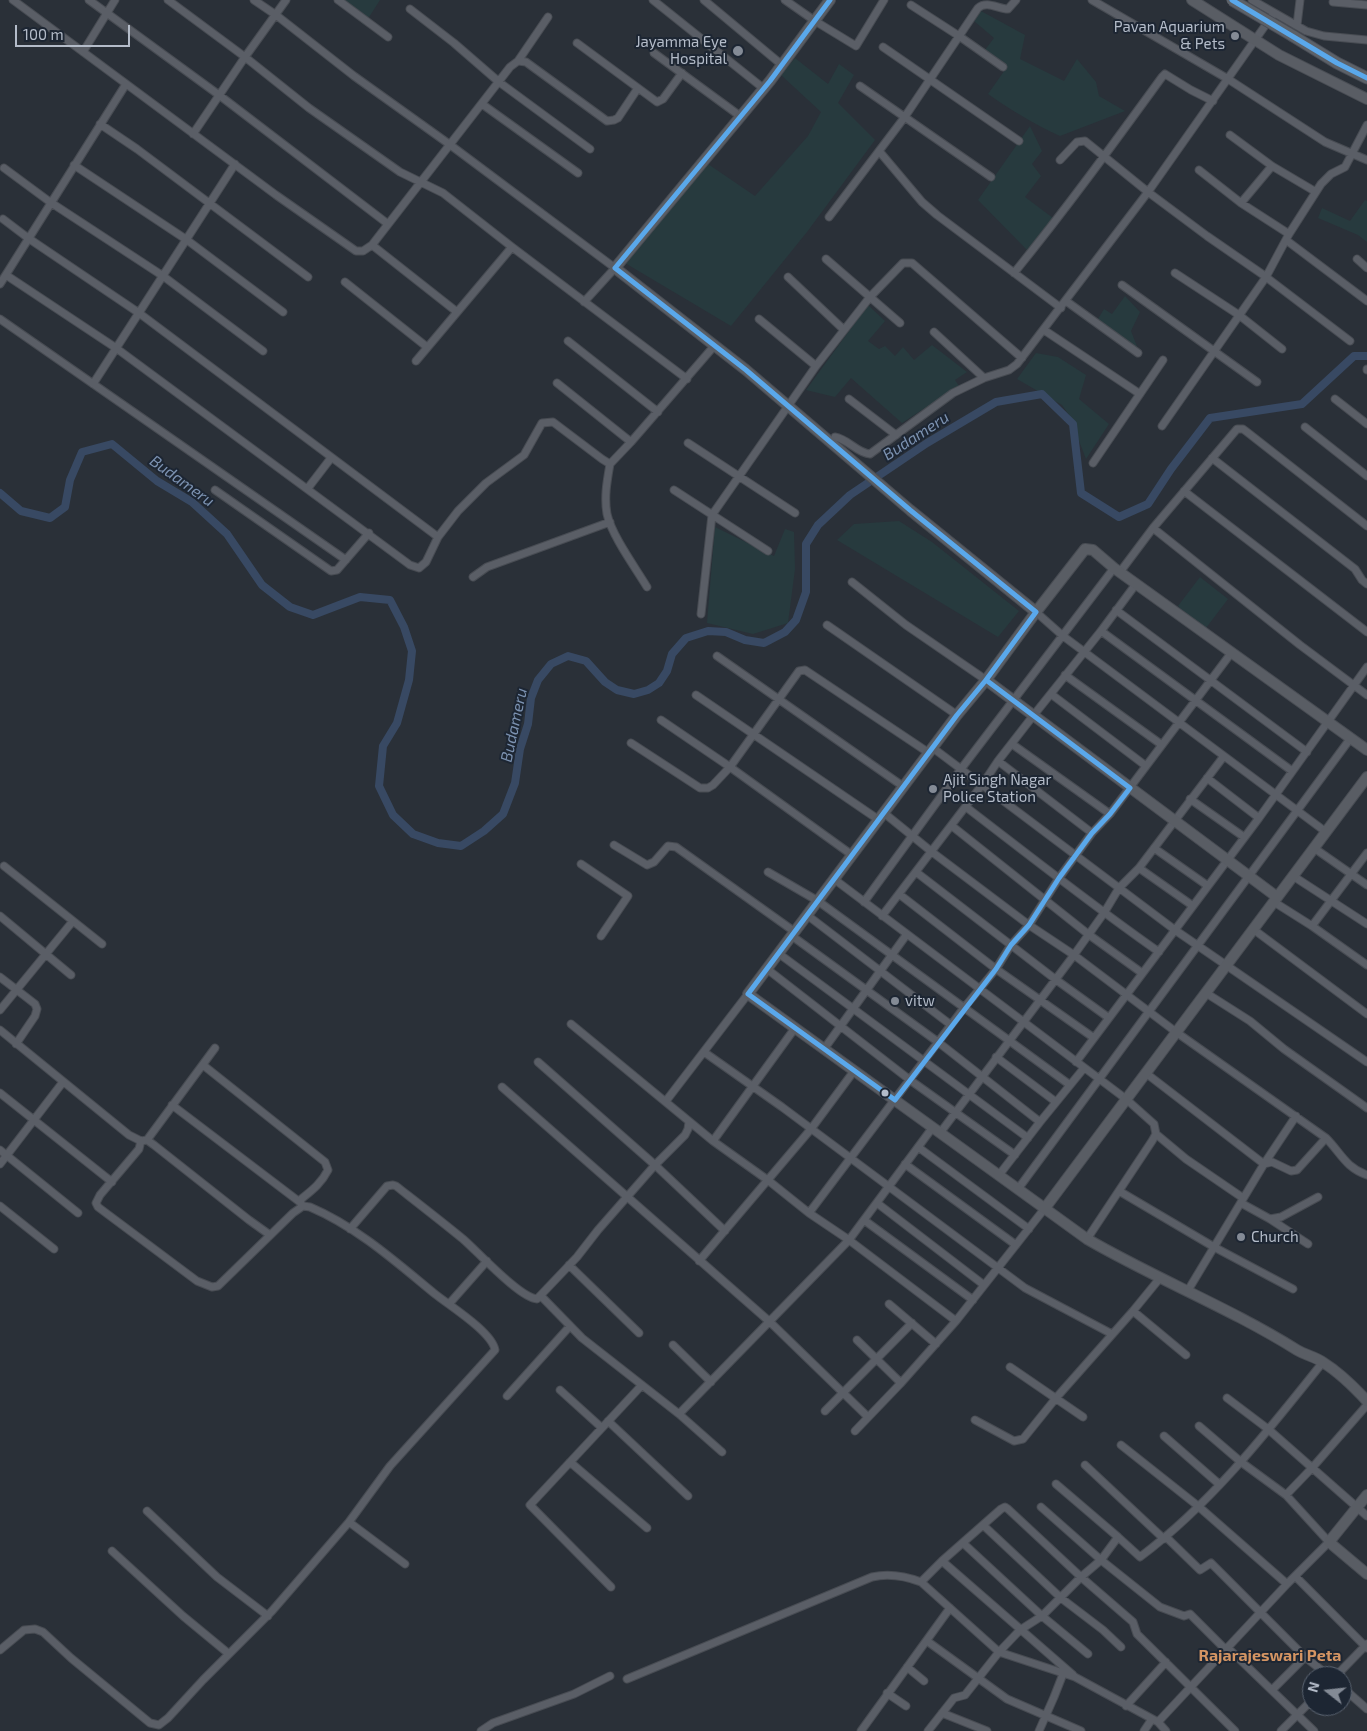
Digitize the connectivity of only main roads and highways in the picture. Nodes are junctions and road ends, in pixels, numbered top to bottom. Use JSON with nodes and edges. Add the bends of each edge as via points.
{"nodes":[{"id":1,"x":1232,"y":0,"type":"edge"},
{"id":2,"x":1367,"y":78,"type":"edge"}],
"edges":[{"from":1,"to":2,"type":"main road","bridge":true,"via":[[1337,64]]}]}
